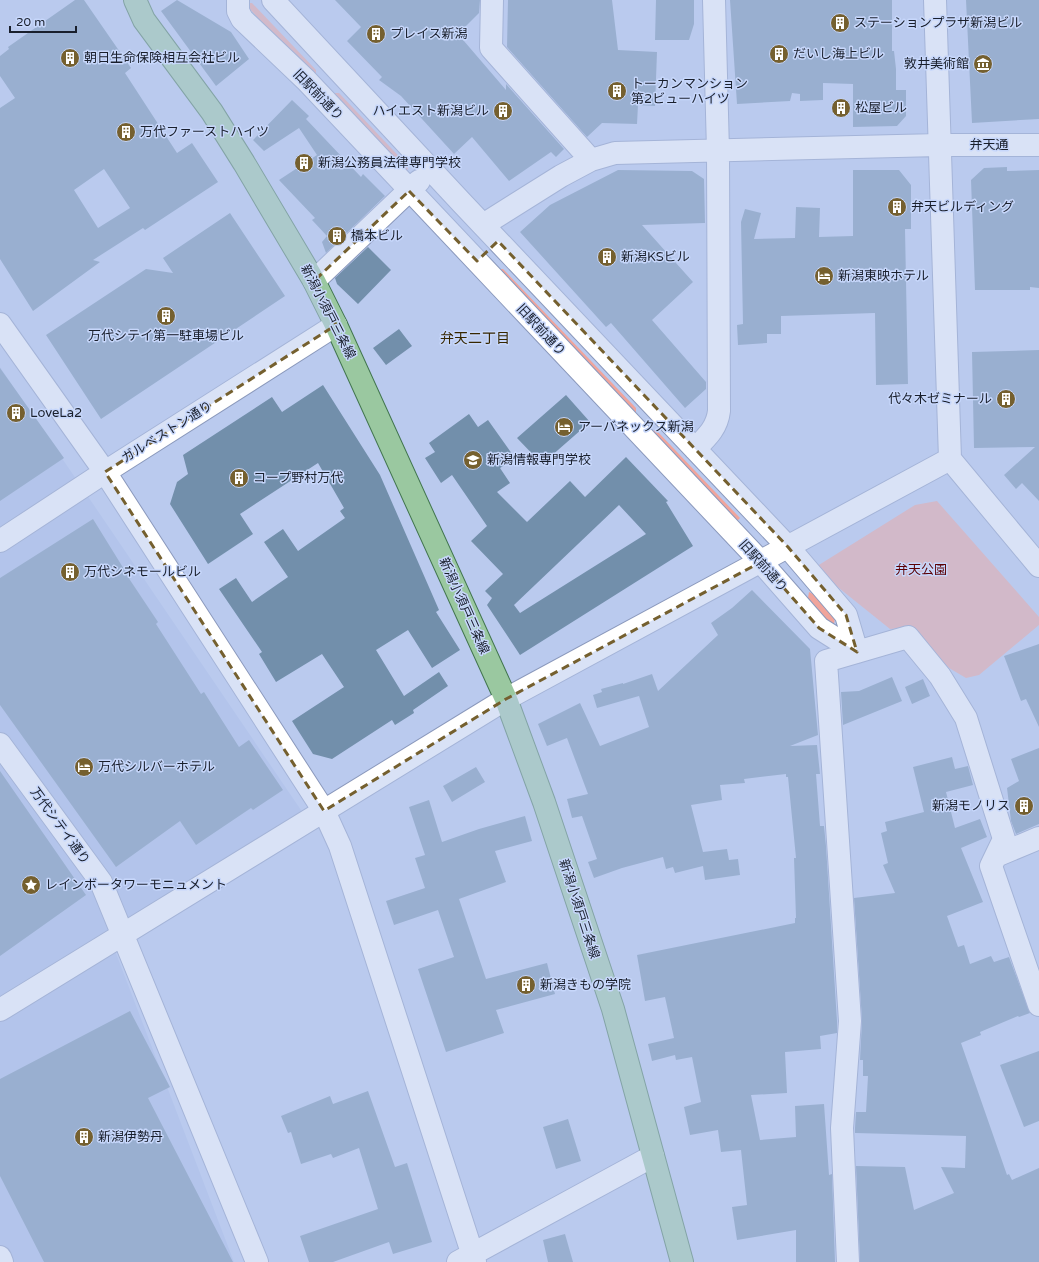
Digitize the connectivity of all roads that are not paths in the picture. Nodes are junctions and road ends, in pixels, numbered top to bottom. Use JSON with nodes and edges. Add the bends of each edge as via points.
{"nodes":[{"id":1,"x":135,"y":0,"type":"edge"},
{"id":2,"x":238,"y":0,"type":"edge"},
{"id":3,"x":273,"y":0,"type":"edge"},
{"id":4,"x":492,"y":0,"type":"edge"},
{"id":5,"x":714,"y":0,"type":"edge"},
{"id":6,"x":935,"y":0,"type":"edge"},
{"id":7,"x":939,"y":144,"type":"junction"},
{"id":8,"x":1039,"y":145,"type":"edge"},
{"id":9,"x":718,"y":151,"type":"junction"},
{"id":10,"x":591,"y":160,"type":"junction"},
{"id":11,"x":431,"y":170,"type":"junction"},
{"id":12,"x":409,"y":191,"type":"junction"},
{"id":13,"x":483,"y":225,"type":"junction"},
{"id":14,"x":498,"y":241,"type":"junction"},
{"id":15,"x":477,"y":261,"type":"junction"},
{"id":16,"x":314,"y":281,"type":"junction"},
{"id":17,"x":0,"y":324,"type":"edge"},
{"id":18,"x":336,"y":325,"type":"junction"},
{"id":19,"x":695,"y":449,"type":"junction"},
{"id":20,"x":950,"y":459,"type":"junction"},
{"id":21,"x":105,"y":472,"type":"junction"},
{"id":22,"x":0,"y":542,"type":"edge"},
{"id":23,"x":788,"y":547,"type":"junction"},
{"id":24,"x":760,"y":562,"type":"junction"},
{"id":25,"x":1039,"y":566,"type":"edge"},
{"id":26,"x":857,"y":652,"type":"junction"},
{"id":27,"x":506,"y":700,"type":"junction"},
{"id":28,"x":0,"y":744,"type":"edge"},
{"id":29,"x":324,"y":811,"type":"junction"},
{"id":30,"x":1039,"y":838,"type":"edge"},
{"id":31,"x":996,"y":856,"type":"junction"},
{"id":32,"x":124,"y":934,"type":"junction"},
{"id":33,"x":1039,"y":1005,"type":"edge"},
{"id":34,"x":0,"y":1010,"type":"edge"},
{"id":35,"x":653,"y":1156,"type":"junction"},
{"id":36,"x":0,"y":1257,"type":"edge"},
{"id":37,"x":468,"y":1259,"type":"edge"},
{"id":38,"x":2,"y":1262,"type":"edge"},
{"id":39,"x":257,"y":1262,"type":"edge"},
{"id":40,"x":682,"y":1262,"type":"edge"},
{"id":41,"x":848,"y":1262,"type":"edge"}],
"edges":[{"from":1,"to":16,"type":"main road","name":"新潟小須戸三条線","via":[[144,20],[212,112],[244,162]]},
{"from":2,"to":12,"type":"street","name":"旧駅前通り","via":[[238,11],[242,19],[306,80]]},
{"from":3,"to":11,"type":"street"},
{"from":4,"to":10,"type":"street","via":[[491,48]]},
{"from":5,"to":9,"type":"street"},
{"from":6,"to":7,"type":"street"},
{"from":7,"to":8,"type":"street","name":"弁天通"},
{"from":7,"to":9,"type":"street","name":"弁天通"},
{"from":7,"to":20,"type":"street"},
{"from":9,"to":10,"type":"street","name":"弁天通","via":[[615,154]]},
{"from":9,"to":19,"type":"street","via":[[719,412],[718,423]]},
{"from":10,"to":13,"type":"street","name":"弁天通"},
{"from":11,"to":12,"type":"street"},
{"from":11,"to":13,"type":"street"},
{"from":12,"to":15,"type":"street","name":"旧駅前通り"},
{"from":12,"to":16,"type":"street"},
{"from":13,"to":14,"type":"street"},
{"from":14,"to":15,"type":"street"},
{"from":14,"to":19,"type":"street"},
{"from":15,"to":24,"type":"street","name":"旧駅前通り"},
{"from":16,"to":18,"type":"main road","name":"新潟小須戸三条線"},
{"from":17,"to":21,"type":"street"},
{"from":18,"to":21,"type":"street","name":"ガルベストン通り"},
{"from":18,"to":27,"type":"main road","name":"新潟小須戸三条線"},
{"from":19,"to":23,"type":"street"},
{"from":20,"to":23,"type":"street"},
{"from":20,"to":25,"type":"street"},
{"from":21,"to":22,"type":"street","name":"ガルベストン通り"},
{"from":21,"to":29,"type":"street"},
{"from":23,"to":24,"type":"street"},
{"from":23,"to":26,"type":"street","via":[[846,615]]},
{"from":24,"to":26,"type":"street","name":"旧駅前通り","via":[[819,628]]},
{"from":24,"to":27,"type":"street"},
{"from":26,"to":31,"type":"street","via":[[908,637],[940,676],[966,718],[1004,839]]},
{"from":26,"to":41,"type":"street","via":[[826,661],[850,1021],[842,1128]]},
{"from":27,"to":29,"type":"street"},
{"from":27,"to":35,"type":"main road","name":"新潟小須戸三条線","via":[[544,802],[613,1009]]},
{"from":28,"to":32,"type":"street","name":"万代シテイ通り","via":[[101,882]]},
{"from":29,"to":32,"type":"street"},
{"from":29,"to":37,"type":"street","via":[[340,846]]},
{"from":30,"to":31,"type":"street"},
{"from":31,"to":33,"type":"street","via":[[991,866]]},
{"from":32,"to":34,"type":"street"},
{"from":32,"to":39,"type":"street","name":"万代シテイ通り"},
{"from":35,"to":37,"type":"street"},
{"from":35,"to":40,"type":"main road","name":"新潟小須戸三条線"},
{"from":36,"to":38,"type":"street"}]}
